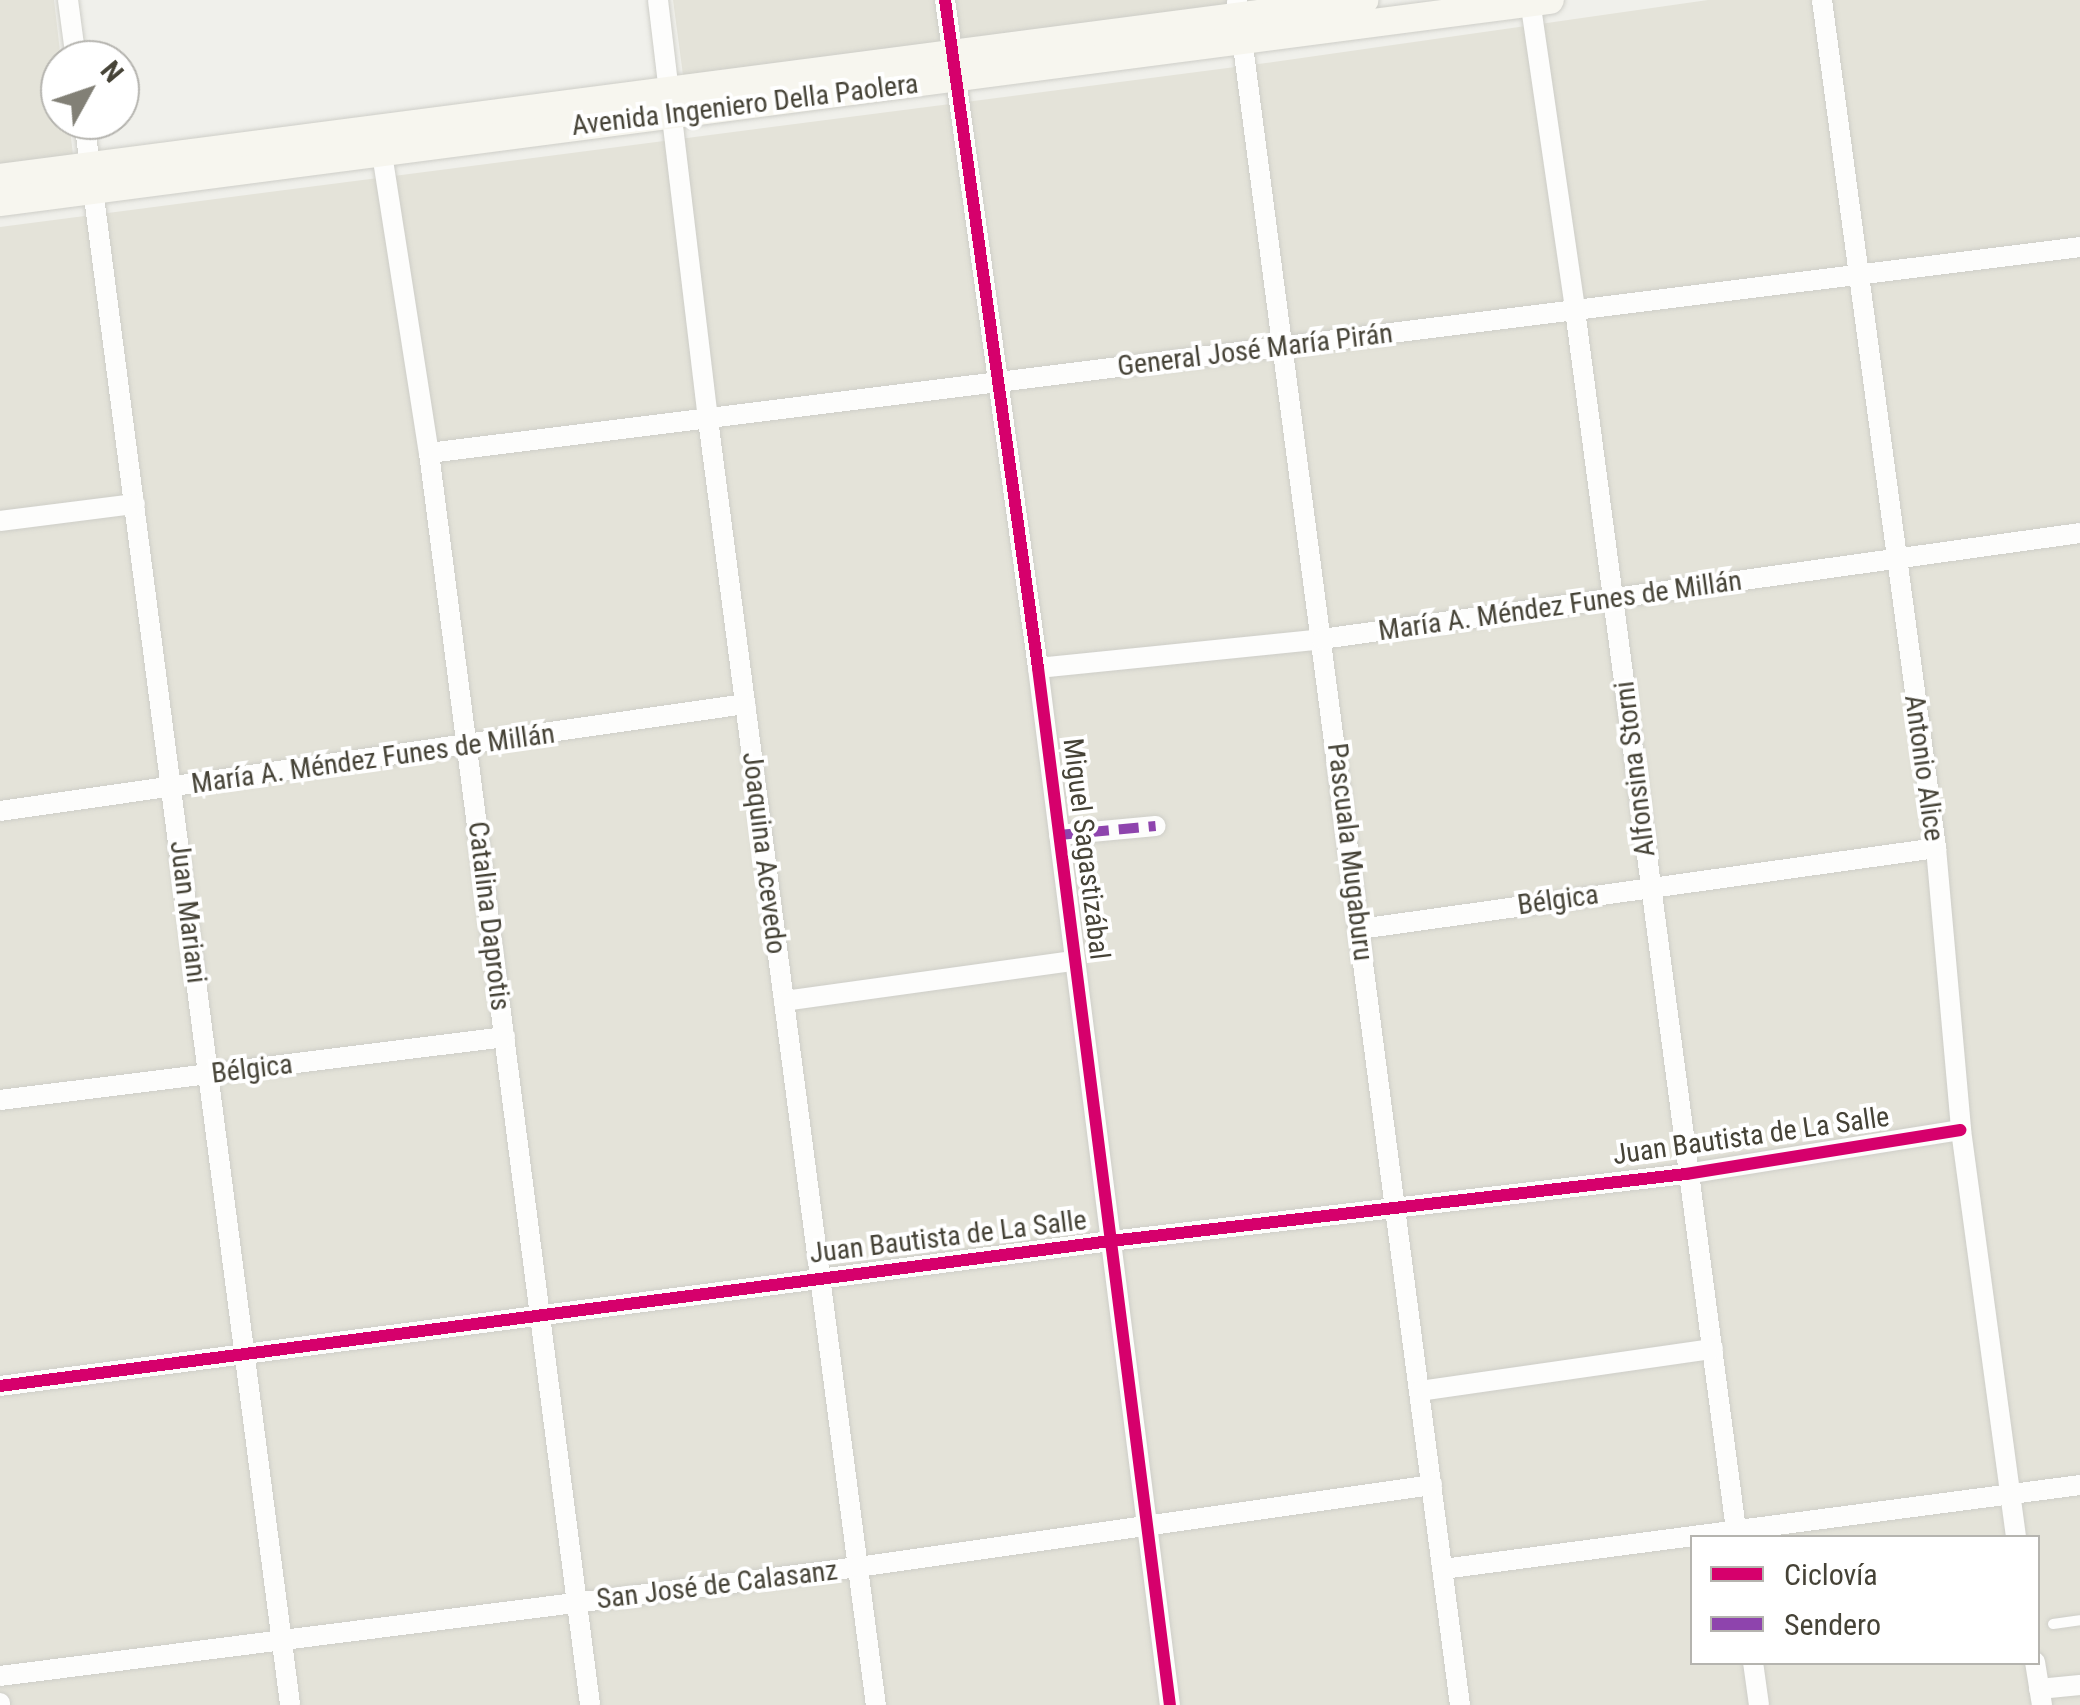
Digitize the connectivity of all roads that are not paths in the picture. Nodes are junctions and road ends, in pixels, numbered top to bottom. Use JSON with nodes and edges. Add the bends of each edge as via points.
{"nodes":[{"id":1,"x":68,"y":0,"type":"edge"},
{"id":2,"x":658,"y":0,"type":"edge"},
{"id":3,"x":945,"y":0,"type":"edge"},
{"id":4,"x":1364,"y":0,"type":"edge"},
{"id":5,"x":1822,"y":0,"type":"edge"},
{"id":6,"x":1537,"y":1,"type":"edge"},
{"id":7,"x":1239,"y":19,"type":"edge"},
{"id":8,"x":73,"y":40,"type":"edge"},
{"id":9,"x":952,"y":66,"type":"junction"},
{"id":10,"x":670,"y":102,"type":"junction"},
{"id":11,"x":87,"y":140,"type":"edge"},
{"id":12,"x":380,"y":140,"type":"junction"},
{"id":13,"x":0,"y":178,"type":"edge"},
{"id":14,"x":92,"y":178,"type":"junction"},
{"id":15,"x":0,"y":202,"type":"edge"},
{"id":16,"x":2080,"y":247,"type":"edge"},
{"id":17,"x":1862,"y":272,"type":"junction"},
{"id":18,"x":1576,"y":310,"type":"junction"},
{"id":19,"x":1284,"y":348,"type":"junction"},
{"id":20,"x":999,"y":380,"type":"junction"},
{"id":21,"x":708,"y":417,"type":"junction"},
{"id":22,"x":429,"y":453,"type":"junction"},
{"id":23,"x":135,"y":504,"type":"junction"},
{"id":24,"x":0,"y":521,"type":"edge"},
{"id":25,"x":2080,"y":533,"type":"edge"},
{"id":26,"x":1895,"y":560,"type":"junction"},
{"id":27,"x":1614,"y":599,"type":"junction"},
{"id":28,"x":1322,"y":639,"type":"junction"},
{"id":29,"x":1038,"y":668,"type":"junction"},
{"id":30,"x":745,"y":704,"type":"junction"},
{"id":31,"x":468,"y":747,"type":"junction"},
{"id":32,"x":172,"y":788,"type":"junction"},
{"id":33,"x":0,"y":811,"type":"edge"},
{"id":34,"x":1156,"y":826,"type":"dead end"},
{"id":35,"x":1059,"y":835,"type":"junction"},
{"id":36,"x":1936,"y":848,"type":"junction"},
{"id":37,"x":1650,"y":887,"type":"junction"},
{"id":38,"x":1360,"y":929,"type":"junction"},
{"id":39,"x":1074,"y":960,"type":"junction"},
{"id":40,"x":784,"y":1001,"type":"junction"},
{"id":41,"x":505,"y":1037,"type":"junction"},
{"id":42,"x":209,"y":1074,"type":"junction"},
{"id":43,"x":0,"y":1100,"type":"edge"},
{"id":44,"x":1961,"y":1130,"type":"junction"},
{"id":45,"x":1686,"y":1174,"type":"junction"},
{"id":46,"x":1396,"y":1206,"type":"junction"},
{"id":47,"x":1111,"y":1241,"type":"junction"},
{"id":48,"x":820,"y":1279,"type":"junction"},
{"id":49,"x":541,"y":1315,"type":"junction"},
{"id":50,"x":1713,"y":1350,"type":"junction"},
{"id":51,"x":245,"y":1354,"type":"junction"},
{"id":52,"x":0,"y":1386,"type":"edge"},
{"id":53,"x":1420,"y":1390,"type":"junction"},
{"id":54,"x":2080,"y":1485,"type":"edge"},
{"id":55,"x":1432,"y":1486,"type":"junction"},
{"id":56,"x":2009,"y":1494,"type":"junction"},
{"id":57,"x":1147,"y":1524,"type":"junction"},
{"id":58,"x":1737,"y":1534,"type":"edge"},
{"id":59,"x":2016,"y":1535,"type":"edge"},
{"id":60,"x":1690,"y":1540,"type":"edge"},
{"id":61,"x":858,"y":1567,"type":"junction"},
{"id":62,"x":1443,"y":1570,"type":"junction"},
{"id":63,"x":577,"y":1602,"type":"junction"},
{"id":64,"x":2080,"y":1620,"type":"edge"},
{"id":65,"x":2053,"y":1624,"type":"dead end"},
{"id":66,"x":282,"y":1640,"type":"junction"},
{"id":67,"x":1753,"y":1665,"type":"edge"},
{"id":68,"x":2036,"y":1665,"type":"edge"},
{"id":69,"x":0,"y":1676,"type":"edge"},
{"id":70,"x":2080,"y":1684,"type":"edge"},
{"id":71,"x":2041,"y":1697,"type":"edge"},
{"id":72,"x":290,"y":1705,"type":"edge"},
{"id":73,"x":590,"y":1705,"type":"edge"},
{"id":74,"x":876,"y":1705,"type":"edge"},
{"id":75,"x":1170,"y":1705,"type":"edge"},
{"id":76,"x":1460,"y":1705,"type":"edge"},
{"id":77,"x":1759,"y":1705,"type":"edge"}],
"edges":[{"from":1,"to":8,"type":"street"},
{"from":2,"to":10,"type":"street","name":"Joaquina Acevedo"},
{"from":3,"to":9,"type":"street","name":"Miguel Sagastizábal"},
{"from":4,"to":7,"type":"main road","name":"Avenida Ingeniero Della Paolera"},
{"from":5,"to":17,"type":"street","name":"Antonio Alice"},
{"from":6,"to":7,"type":"main road","name":"Avenida Ingeniero Della Paolera"},
{"from":6,"to":18,"type":"street","name":"Alfonsina Storni"},
{"from":7,"to":9,"type":"main road","name":"Avenida Ingeniero Della Paolera"},
{"from":7,"to":19,"type":"street","name":"Pascuala Mugaburu"},
{"from":9,"to":10,"type":"main road","name":"Avenida Ingeniero Della Paolera"},
{"from":9,"to":20,"type":"street","name":"Miguel Sagastizábal"},
{"from":10,"to":12,"type":"main road","name":"Avenida Ingeniero Della Paolera"},
{"from":10,"to":21,"type":"street","name":"Joaquina Acevedo"},
{"from":11,"to":14,"type":"street","name":"Juan Mariani"},
{"from":12,"to":14,"type":"main road","name":"Avenida Ingeniero Della Paolera"},
{"from":12,"to":22,"type":"street","name":"Catalina Daprotis"},
{"from":13,"to":14,"type":"main road","name":"Avenida Ingeniero Della Paolera"},
{"from":14,"to":15,"type":"main road","name":"Avenida Ingeniero Della Paolera"},
{"from":14,"to":23,"type":"street","name":"Juan Mariani"},
{"from":16,"to":17,"type":"street","name":"General José María Pirán"},
{"from":17,"to":18,"type":"street","name":"General José María Pirán"},
{"from":17,"to":26,"type":"street","name":"Antonio Alice"},
{"from":18,"to":19,"type":"street","name":"General José María Pirán"},
{"from":18,"to":27,"type":"street","name":"Alfonsina Storni"},
{"from":19,"to":20,"type":"street","name":"General José María Pirán"},
{"from":19,"to":28,"type":"street","name":"Pascuala Mugaburu"},
{"from":20,"to":21,"type":"street","name":"General José María Pirán"},
{"from":20,"to":29,"type":"street","name":"Miguel Sagastizábal"},
{"from":21,"to":22,"type":"street","name":"General José María Pirán"},
{"from":21,"to":30,"type":"street","name":"Joaquina Acevedo"},
{"from":22,"to":31,"type":"street","name":"Catalina Daprotis"},
{"from":23,"to":24,"type":"street"},
{"from":23,"to":32,"type":"street","name":"Juan Mariani"},
{"from":25,"to":26,"type":"street","name":"María A. Méndez Funes de Millán"},
{"from":26,"to":27,"type":"street","name":"María A. Méndez Funes de Millán"},
{"from":26,"to":36,"type":"street","name":"Antonio Alice"},
{"from":27,"to":28,"type":"street","name":"María A. Méndez Funes de Millán"},
{"from":27,"to":37,"type":"street","name":"Alfonsina Storni"},
{"from":28,"to":29,"type":"street","name":"María A. Méndez Funes de Millán"},
{"from":28,"to":38,"type":"street","name":"Pascuala Mugaburu"},
{"from":29,"to":35,"type":"street","name":"Miguel Sagastizábal"},
{"from":30,"to":31,"type":"street","name":"María A. Méndez Funes de Millán"},
{"from":30,"to":40,"type":"street","name":"Joaquina Acevedo"},
{"from":31,"to":32,"type":"street","name":"María A. Méndez Funes de Millán"},
{"from":31,"to":41,"type":"street","name":"Catalina Daprotis"},
{"from":32,"to":33,"type":"street","name":"María A. Méndez Funes de Millán"},
{"from":32,"to":42,"type":"street","name":"Juan Mariani"},
{"from":34,"to":35,"type":"street"},
{"from":35,"to":39,"type":"street","name":"Miguel Sagastizábal"},
{"from":36,"to":37,"type":"street","name":"Bélgica"},
{"from":36,"to":44,"type":"street","name":"Antonio Alice"},
{"from":37,"to":38,"type":"street","name":"Bélgica"},
{"from":37,"to":45,"type":"street","name":"Alfonsina Storni"},
{"from":38,"to":46,"type":"street","name":"Pascuala Mugaburu"},
{"from":39,"to":40,"type":"street"},
{"from":39,"to":47,"type":"street","name":"Miguel Sagastizábal"},
{"from":40,"to":48,"type":"street","name":"Joaquina Acevedo"},
{"from":41,"to":42,"type":"street","name":"Bélgica"},
{"from":41,"to":49,"type":"street","name":"Catalina Daprotis"},
{"from":42,"to":43,"type":"street","name":"Bélgica"},
{"from":42,"to":51,"type":"street","name":"Juan Mariani"},
{"from":44,"to":45,"type":"street","name":"Juan Bautista de La Salle"},
{"from":44,"to":56,"type":"street","name":"Antonio Alice"},
{"from":45,"to":46,"type":"street","name":"Juan Bautista de La Salle"},
{"from":45,"to":50,"type":"street","name":"Alfonsina Storni"},
{"from":46,"to":47,"type":"street","name":"Juan Bautista de La Salle"},
{"from":46,"to":53,"type":"street","name":"Pascuala Mugaburu"},
{"from":47,"to":48,"type":"street","name":"Juan Bautista de La Salle"},
{"from":47,"to":57,"type":"street","name":"Miguel Sagastizábal"},
{"from":48,"to":49,"type":"street","name":"Juan Bautista de La Salle"},
{"from":48,"to":61,"type":"street","name":"Joaquina Acevedo"},
{"from":49,"to":51,"type":"street","name":"Juan Bautista de La Salle"},
{"from":49,"to":63,"type":"street","name":"Catalina Daprotis"},
{"from":50,"to":53,"type":"street"},
{"from":50,"to":58,"type":"street","name":"Alfonsina Storni"},
{"from":51,"to":52,"type":"street","name":"Juan Bautista de La Salle"},
{"from":51,"to":66,"type":"street","name":"Juan Mariani"},
{"from":53,"to":55,"type":"street","name":"Pascuala Mugaburu"},
{"from":54,"to":56,"type":"street"},
{"from":55,"to":57,"type":"street","name":"San José de Calasanz"},
{"from":55,"to":62,"type":"street","name":"Pascuala Mugaburu"},
{"from":56,"to":58,"type":"street"},
{"from":56,"to":59,"type":"street","name":"Antonio Alice"},
{"from":57,"to":61,"type":"street","name":"San José de Calasanz"},
{"from":57,"to":75,"type":"street","name":"Miguel Sagastizábal"},
{"from":60,"to":62,"type":"street"},
{"from":61,"to":63,"type":"street","name":"San José de Calasanz"},
{"from":61,"to":74,"type":"street","name":"Joaquina Acevedo"},
{"from":62,"to":76,"type":"street","name":"Pascuala Mugaburu"},
{"from":63,"to":66,"type":"street","name":"San José de Calasanz"},
{"from":63,"to":73,"type":"street","name":"Catalina Daprotis"},
{"from":64,"to":65,"type":"lane"},
{"from":66,"to":69,"type":"street","name":"San José de Calasanz"},
{"from":66,"to":72,"type":"street","name":"Juan Mariani"},
{"from":67,"to":77,"type":"street"},
{"from":68,"to":71,"type":"street"},
{"from":70,"to":71,"type":"street"}]}
